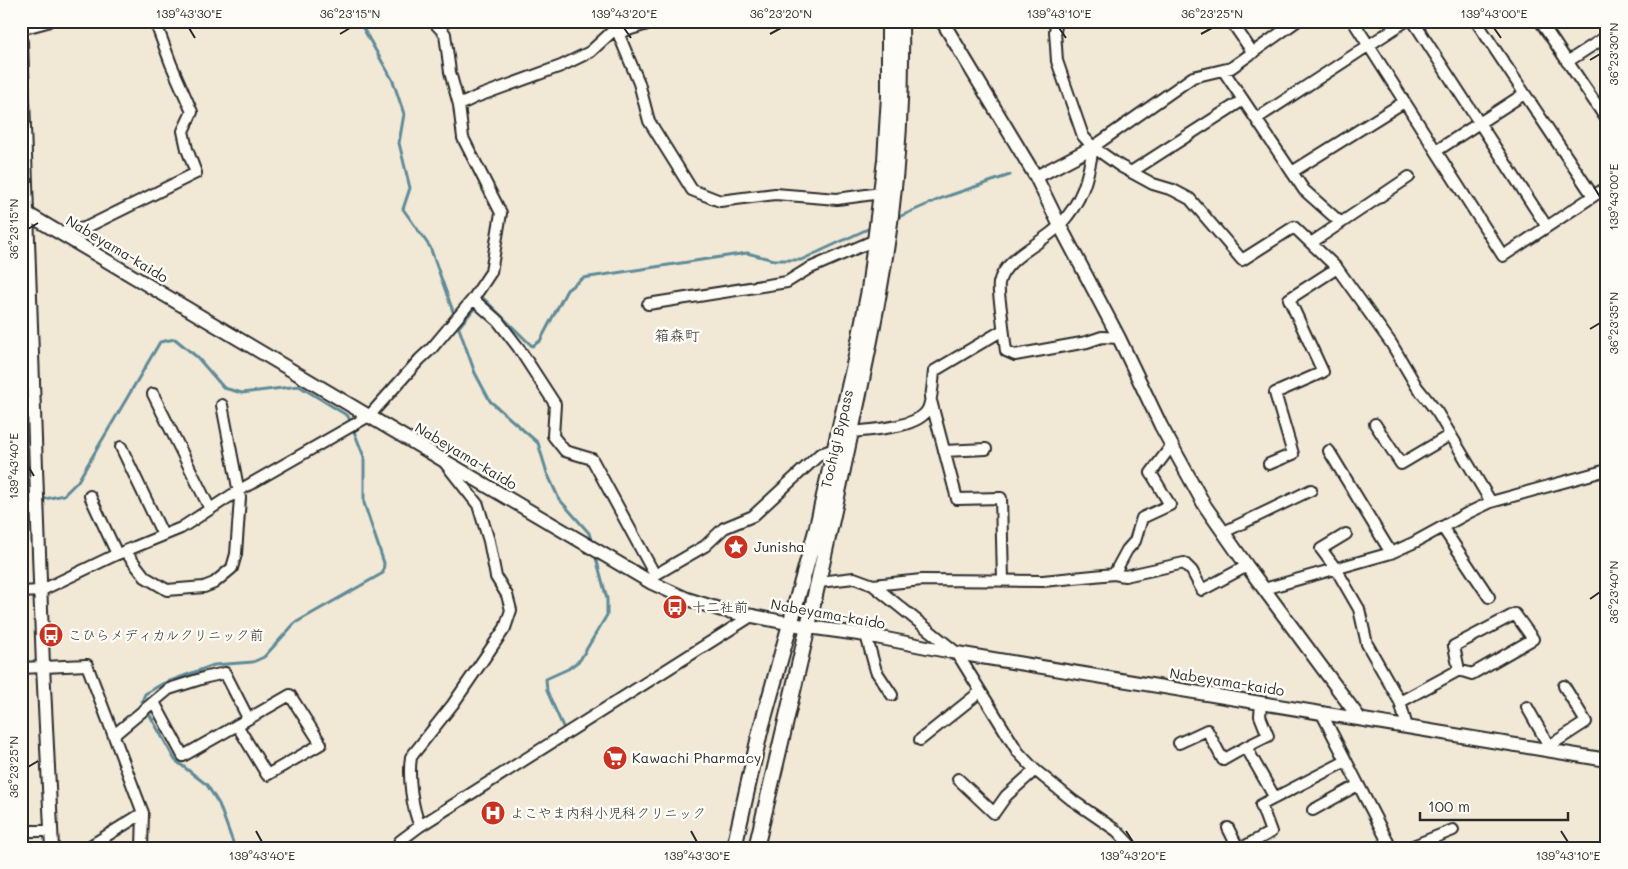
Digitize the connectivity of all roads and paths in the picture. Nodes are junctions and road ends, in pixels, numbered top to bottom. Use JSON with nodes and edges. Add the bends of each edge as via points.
{"nodes":[{"id":1,"x":47,"y":21,"type":"edge"},
{"id":2,"x":156,"y":21,"type":"edge"},
{"id":3,"x":432,"y":21,"type":"edge"},
{"id":4,"x":657,"y":21,"type":"edge"},
{"id":5,"x":889,"y":21,"type":"edge"},
{"id":6,"x":901,"y":21,"type":"edge"},
{"id":7,"x":942,"y":21,"type":"edge"},
{"id":8,"x":1057,"y":21,"type":"edge"},
{"id":9,"x":1232,"y":21,"type":"edge"},
{"id":10,"x":1297,"y":21,"type":"edge"},
{"id":11,"x":1353,"y":21,"type":"edge"},
{"id":12,"x":1406,"y":21,"type":"edge"},
{"id":13,"x":1413,"y":21,"type":"edge"},
{"id":14,"x":1476,"y":21,"type":"edge"},
{"id":15,"x":1540,"y":21,"type":"edge"},
{"id":16,"x":1604,"y":21,"type":"edge"},
{"id":17,"x":616,"y":25,"type":"edge"},
{"id":18,"x":1607,"y":25,"type":"edge"},
{"id":19,"x":21,"y":28,"type":"edge"},
{"id":20,"x":1607,"y":36,"type":"edge"},
{"id":21,"x":21,"y":42,"type":"edge"},
{"id":22,"x":1369,"y":46,"type":"junction"},
{"id":23,"x":1253,"y":53,"type":"junction"},
{"id":24,"x":1567,"y":62,"type":"junction"},
{"id":25,"x":1223,"y":70,"type":"junction"},
{"id":26,"x":1524,"y":94,"type":"junction"},
{"id":27,"x":1243,"y":100,"type":"junction"},
{"id":28,"x":1404,"y":102,"type":"junction"},
{"id":29,"x":459,"y":106,"type":"junction"},
{"id":30,"x":1256,"y":118,"type":"junction"},
{"id":31,"x":1607,"y":120,"type":"edge"},
{"id":32,"x":1480,"y":123,"type":"junction"},
{"id":33,"x":1092,"y":147,"type":"junction"},
{"id":34,"x":1436,"y":151,"type":"junction"},
{"id":35,"x":1131,"y":172,"type":"junction"},
{"id":36,"x":1292,"y":172,"type":"junction"},
{"id":37,"x":1036,"y":177,"type":"junction"},
{"id":38,"x":1409,"y":177,"type":"dead end"},
{"id":39,"x":1607,"y":187,"type":"edge"},
{"id":40,"x":881,"y":193,"type":"junction"},
{"id":41,"x":1593,"y":196,"type":"junction"},
{"id":42,"x":24,"y":211,"type":"edge"},
{"id":43,"x":1341,"y":223,"type":"junction"},
{"id":44,"x":1060,"y":226,"type":"junction"},
{"id":45,"x":1547,"y":226,"type":"junction"},
{"id":46,"x":59,"y":232,"type":"junction"},
{"id":47,"x":875,"y":240,"type":"junction"},
{"id":48,"x":1311,"y":243,"type":"junction"},
{"id":49,"x":1338,"y":268,"type":"junction"},
{"id":50,"x":473,"y":299,"type":"junction"},
{"id":51,"x":648,"y":304,"type":"dead end"},
{"id":52,"x":1003,"y":330,"type":"junction"},
{"id":53,"x":1119,"y":338,"type":"junction"},
{"id":54,"x":28,"y":380,"type":"edge"},
{"id":55,"x":153,"y":394,"type":"dead end"},
{"id":56,"x":930,"y":397,"type":"junction"},
{"id":57,"x":222,"y":405,"type":"dead end"},
{"id":58,"x":369,"y":416,"type":"junction"},
{"id":59,"x":1375,"y":424,"type":"dead end"},
{"id":60,"x":851,"y":432,"type":"junction"},
{"id":61,"x":1450,"y":435,"type":"junction"},
{"id":62,"x":1172,"y":445,"type":"junction"},
{"id":63,"x":121,"y":446,"type":"dead end"},
{"id":64,"x":835,"y":449,"type":"junction"},
{"id":65,"x":986,"y":449,"type":"dead end"},
{"id":66,"x":944,"y":451,"type":"junction"},
{"id":67,"x":1330,"y":451,"type":"dead end"},
{"id":68,"x":443,"y":460,"type":"junction"},
{"id":69,"x":1270,"y":464,"type":"dead end"},
{"id":70,"x":1607,"y":470,"type":"edge"},
{"id":71,"x":238,"y":490,"type":"junction"},
{"id":72,"x":1311,"y":490,"type":"dead end"},
{"id":73,"x":90,"y":496,"type":"dead end"},
{"id":74,"x":1491,"y":502,"type":"junction"},
{"id":75,"x":210,"y":509,"type":"junction"},
{"id":76,"x":1443,"y":528,"type":"junction"},
{"id":77,"x":1224,"y":532,"type":"junction"},
{"id":78,"x":1346,"y":534,"type":"dead end"},
{"id":79,"x":163,"y":535,"type":"junction"},
{"id":80,"x":121,"y":553,"type":"junction"},
{"id":81,"x":1391,"y":553,"type":"junction"},
{"id":82,"x":1247,"y":566,"type":"junction"},
{"id":83,"x":1336,"y":570,"type":"junction"},
{"id":84,"x":1114,"y":574,"type":"junction"},
{"id":85,"x":654,"y":579,"type":"junction"},
{"id":86,"x":1003,"y":580,"type":"junction"},
{"id":87,"x":819,"y":582,"type":"junction"},
{"id":88,"x":873,"y":584,"type":"junction"},
{"id":89,"x":1264,"y":589,"type":"junction"},
{"id":90,"x":21,"y":592,"type":"edge"},
{"id":91,"x":40,"y":592,"type":"junction"},
{"id":92,"x":1489,"y":596,"type":"dead end"},
{"id":93,"x":753,"y":615,"type":"junction"},
{"id":94,"x":790,"y":623,"type":"junction"},
{"id":95,"x":808,"y":627,"type":"junction"},
{"id":96,"x":866,"y":635,"type":"junction"},
{"id":97,"x":957,"y":653,"type":"junction"},
{"id":98,"x":43,"y":666,"type":"junction"},
{"id":99,"x":21,"y":668,"type":"edge"},
{"id":100,"x":1459,"y":670,"type":"junction"},
{"id":101,"x":1564,"y":686,"type":"dead end"},
{"id":102,"x":980,"y":692,"type":"junction"},
{"id":103,"x":892,"y":695,"type":"dead end"},
{"id":104,"x":154,"y":702,"type":"junction"},
{"id":105,"x":1400,"y":702,"type":"junction"},
{"id":106,"x":1261,"y":703,"type":"junction"},
{"id":107,"x":1527,"y":707,"type":"dead end"},
{"id":108,"x":1320,"y":712,"type":"junction"},
{"id":109,"x":248,"y":718,"type":"junction"},
{"id":110,"x":1360,"y":719,"type":"junction"},
{"id":111,"x":237,"y":725,"type":"junction"},
{"id":112,"x":1407,"y":727,"type":"junction"},
{"id":113,"x":114,"y":735,"type":"junction"},
{"id":114,"x":920,"y":740,"type":"dead end"},
{"id":115,"x":1179,"y":743,"type":"dead end"},
{"id":116,"x":1246,"y":747,"type":"junction"},
{"id":117,"x":1546,"y":748,"type":"junction"},
{"id":118,"x":1607,"y":760,"type":"edge"},
{"id":119,"x":1346,"y":761,"type":"junction"},
{"id":120,"x":1035,"y":770,"type":"junction"},
{"id":121,"x":958,"y":778,"type":"dead end"},
{"id":122,"x":1358,"y":785,"type":"junction"},
{"id":123,"x":1275,"y":798,"type":"junction"},
{"id":124,"x":1313,"y":810,"type":"dead end"},
{"id":125,"x":142,"y":812,"type":"junction"},
{"id":126,"x":420,"y":826,"type":"junction"},
{"id":127,"x":1228,"y":828,"type":"dead end"},
{"id":128,"x":1453,"y":830,"type":"dead end"},
{"id":129,"x":21,"y":831,"type":"edge"},
{"id":130,"x":51,"y":831,"type":"junction"},
{"id":131,"x":52,"y":848,"type":"edge"},
{"id":132,"x":87,"y":848,"type":"edge"},
{"id":133,"x":142,"y":848,"type":"edge"},
{"id":134,"x":396,"y":848,"type":"edge"},
{"id":135,"x":734,"y":848,"type":"edge"},
{"id":136,"x":756,"y":848,"type":"edge"},
{"id":137,"x":1133,"y":848,"type":"edge"},
{"id":138,"x":1240,"y":848,"type":"edge"},
{"id":139,"x":1391,"y":848,"type":"edge"},
{"id":140,"x":1408,"y":848,"type":"edge"}],
"edges":[{"from":1,"to":19,"type":"street"},
{"from":2,"to":46,"type":"street","via":[[192,112],[183,131],[196,173],[85,228]]},
{"from":3,"to":29,"type":"street","via":[[445,34]]},
{"from":4,"to":17,"type":"street"},
{"from":5,"to":40,"type":"main road","name":"Tochigi Bypass","via":[[889,96]]},
{"from":6,"to":60,"type":"main road","name":"Tochigi Bypass","via":[[901,96],[891,216],[880,290]]},
{"from":7,"to":37,"type":"street"},
{"from":8,"to":33,"type":"street","via":[[1057,61],[1083,136]]},
{"from":9,"to":23,"type":"street"},
{"from":10,"to":23,"type":"street"},
{"from":11,"to":22,"type":"street"},
{"from":12,"to":22,"type":"street"},
{"from":13,"to":32,"type":"street"},
{"from":14,"to":26,"type":"street"},
{"from":15,"to":24,"type":"street"},
{"from":16,"to":18,"type":"street"},
{"from":17,"to":29,"type":"street","via":[[583,56]]},
{"from":17,"to":40,"type":"street","via":[[639,83],[649,121],[692,190],[720,201],[775,194],[837,199]]},
{"from":20,"to":24,"type":"street"},
{"from":21,"to":42,"type":"street"},
{"from":22,"to":28,"type":"street"},
{"from":22,"to":30,"type":"street"},
{"from":23,"to":25,"type":"street"},
{"from":24,"to":31,"type":"street"},
{"from":25,"to":27,"type":"street"},
{"from":25,"to":33,"type":"street","via":[[1193,77]]},
{"from":26,"to":32,"type":"street"},
{"from":26,"to":41,"type":"street"},
{"from":27,"to":30,"type":"street"},
{"from":27,"to":35,"type":"street"},
{"from":28,"to":34,"type":"street"},
{"from":28,"to":36,"type":"street"},
{"from":29,"to":50,"type":"street","via":[[463,138],[501,213],[491,272]]},
{"from":30,"to":36,"type":"street"},
{"from":32,"to":34,"type":"street"},
{"from":32,"to":45,"type":"street"},
{"from":33,"to":35,"type":"street"},
{"from":33,"to":37,"type":"street"},
{"from":33,"to":44,"type":"street","via":[[1085,187]]},
{"from":34,"to":45,"type":"street","via":[[1503,256]]},
{"from":35,"to":48,"type":"street","via":[[1190,198],[1242,260],[1294,227]]},
{"from":36,"to":43,"type":"street","via":[[1304,190]]},
{"from":37,"to":44,"type":"street"},
{"from":38,"to":43,"type":"street"},
{"from":39,"to":41,"type":"street"},
{"from":40,"to":47,"type":"main road","name":"Tochigi Bypass"},
{"from":41,"to":45,"type":"street"},
{"from":42,"to":46,"type":"street","name":"Nabeyama-kaido"},
{"from":42,"to":54,"type":"street"},
{"from":43,"to":48,"type":"street"},
{"from":44,"to":52,"type":"street","via":[[1014,259],[1002,276],[999,298]]},
{"from":44,"to":53,"type":"street"},
{"from":46,"to":58,"type":"street","name":"Nabeyama-kaido"},
{"from":47,"to":51,"type":"street","via":[[808,269],[787,282]]},
{"from":47,"to":64,"type":"main road","name":"Tochigi Bypass","via":[[869,290]]},
{"from":48,"to":49,"type":"street"},
{"from":49,"to":61,"type":"street"},
{"from":49,"to":69,"type":"street","via":[[1289,299],[1323,372],[1275,393],[1293,454]]},
{"from":50,"to":58,"type":"street"},
{"from":50,"to":85,"type":"street","via":[[498,320],[555,404],[553,436],[565,451],[592,459]]},
{"from":52,"to":53,"type":"street","via":[[1006,351],[1015,355],[1102,337]]},
{"from":52,"to":56,"type":"street","via":[[934,371]]},
{"from":53,"to":62,"type":"street"},
{"from":54,"to":91,"type":"street"},
{"from":55,"to":75,"type":"street"},
{"from":56,"to":60,"type":"street","via":[[928,409],[914,421]]},
{"from":56,"to":66,"type":"street"},
{"from":57,"to":71,"type":"street"},
{"from":58,"to":68,"type":"street","name":"Nabeyama-kaido"},
{"from":58,"to":71,"type":"street"},
{"from":59,"to":61,"type":"street","via":[[1401,464]]},
{"from":60,"to":87,"type":"main road","name":"Tochigi Bypass"},
{"from":61,"to":74,"type":"street"},
{"from":62,"to":77,"type":"street","via":[[1205,506]]},
{"from":62,"to":84,"type":"street","via":[[1151,473],[1170,504],[1142,518],[1135,541],[1126,550]]},
{"from":63,"to":79,"type":"street"},
{"from":64,"to":85,"type":"street","via":[[820,454],[753,516],[724,528],[705,546]]},
{"from":64,"to":94,"type":"main road","name":"Tochigi Bypass"},
{"from":65,"to":66,"type":"street"},
{"from":66,"to":86,"type":"street","via":[[957,499],[1000,498]]},
{"from":67,"to":81,"type":"street"},
{"from":68,"to":85,"type":"street","name":"Nabeyama-kaido"},
{"from":68,"to":126,"type":"street","via":[[478,505],[496,577],[507,595],[511,610],[505,628],[411,758],[414,813]]},
{"from":70,"to":74,"type":"street"},
{"from":71,"to":75,"type":"street"},
{"from":71,"to":80,"type":"street","via":[[236,554],[232,568],[214,583],[167,590],[145,577]]},
{"from":72,"to":77,"type":"street"},
{"from":73,"to":80,"type":"street"},
{"from":74,"to":76,"type":"street"},
{"from":75,"to":79,"type":"street","via":[[181,528]]},
{"from":76,"to":81,"type":"street"},
{"from":76,"to":92,"type":"street"},
{"from":77,"to":82,"type":"street"},
{"from":78,"to":83,"type":"street","via":[[1320,549]]},
{"from":79,"to":80,"type":"street"},
{"from":80,"to":91,"type":"street"},
{"from":81,"to":83,"type":"street"},
{"from":82,"to":84,"type":"street","via":[[1202,590],[1184,563],[1125,576]]},
{"from":82,"to":89,"type":"street"},
{"from":83,"to":89,"type":"street"},
{"from":83,"to":105,"type":"street","via":[[1359,609],[1367,644]]},
{"from":84,"to":86,"type":"street","via":[[1043,581]]},
{"from":85,"to":93,"type":"street","name":"Nabeyama-kaido","via":[[691,601]]},
{"from":86,"to":88,"type":"street"},
{"from":87,"to":88,"type":"street","via":[[854,578]]},
{"from":87,"to":95,"type":"main road","name":"Tochigi Bypass"},
{"from":88,"to":97,"type":"street"},
{"from":89,"to":110,"type":"street"},
{"from":90,"to":91,"type":"street"},
{"from":91,"to":98,"type":"street"},
{"from":93,"to":94,"type":"street","name":"Nabeyama-kaido"},
{"from":93,"to":126,"type":"street"},
{"from":94,"to":95,"type":"street","name":"Nabeyama-kaido"},
{"from":94,"to":135,"type":"main road","name":"Tochigi Bypass","via":[[760,732]]},
{"from":95,"to":96,"type":"street","name":"Nabeyama-kaido"},
{"from":95,"to":136,"type":"main road","name":"Tochigi Bypass"},
{"from":96,"to":97,"type":"street","name":"Nabeyama-kaido"},
{"from":96,"to":103,"type":"street","via":[[876,671]]},
{"from":97,"to":102,"type":"street"},
{"from":97,"to":106,"type":"street","name":"Nabeyama-kaido"},
{"from":98,"to":99,"type":"street"},
{"from":98,"to":113,"type":"street","via":[[87,665]]},
{"from":98,"to":130,"type":"street"},
{"from":100,"to":100,"type":"street","via":[[1472,674],[1533,639],[1515,614],[1454,646]]},
{"from":100,"to":105,"type":"street"},
{"from":101,"to":117,"type":"street","via":[[1586,722]]},
{"from":102,"to":114,"type":"street"},
{"from":102,"to":120,"type":"street","via":[[1018,752]]},
{"from":104,"to":109,"type":"street","via":[[169,690],[225,673]]},
{"from":104,"to":111,"type":"street","via":[[183,756]]},
{"from":104,"to":113,"type":"street"},
{"from":105,"to":112,"type":"street"},
{"from":106,"to":108,"type":"street","name":"Nabeyama-kaido"},
{"from":106,"to":116,"type":"street","via":[[1260,716],[1268,736]]},
{"from":107,"to":117,"type":"street"},
{"from":108,"to":110,"type":"street","name":"Nabeyama-kaido"},
{"from":108,"to":119,"type":"street"},
{"from":109,"to":111,"type":"street"},
{"from":109,"to":111,"type":"street","via":[[290,695],[321,744],[267,775]]},
{"from":110,"to":112,"type":"street","name":"Nabeyama-kaido"},
{"from":112,"to":117,"type":"street","name":"Nabeyama-kaido"},
{"from":113,"to":125,"type":"street"},
{"from":115,"to":116,"type":"street","via":[[1207,730],[1222,760]]},
{"from":116,"to":123,"type":"street"},
{"from":117,"to":118,"type":"street","name":"Nabeyama-kaido"},
{"from":119,"to":122,"type":"street"},
{"from":119,"to":123,"type":"street"},
{"from":120,"to":121,"type":"street","via":[[1006,796],[994,813]]},
{"from":120,"to":137,"type":"street","via":[[1117,831]]},
{"from":122,"to":124,"type":"street"},
{"from":122,"to":139,"type":"street"},
{"from":123,"to":138,"type":"street","via":[[1261,805],[1271,832]]},
{"from":125,"to":132,"type":"street"},
{"from":125,"to":133,"type":"street"},
{"from":126,"to":134,"type":"street"},
{"from":127,"to":138,"type":"street"},
{"from":128,"to":140,"type":"street"},
{"from":129,"to":130,"type":"street"},
{"from":130,"to":131,"type":"street"}]}
